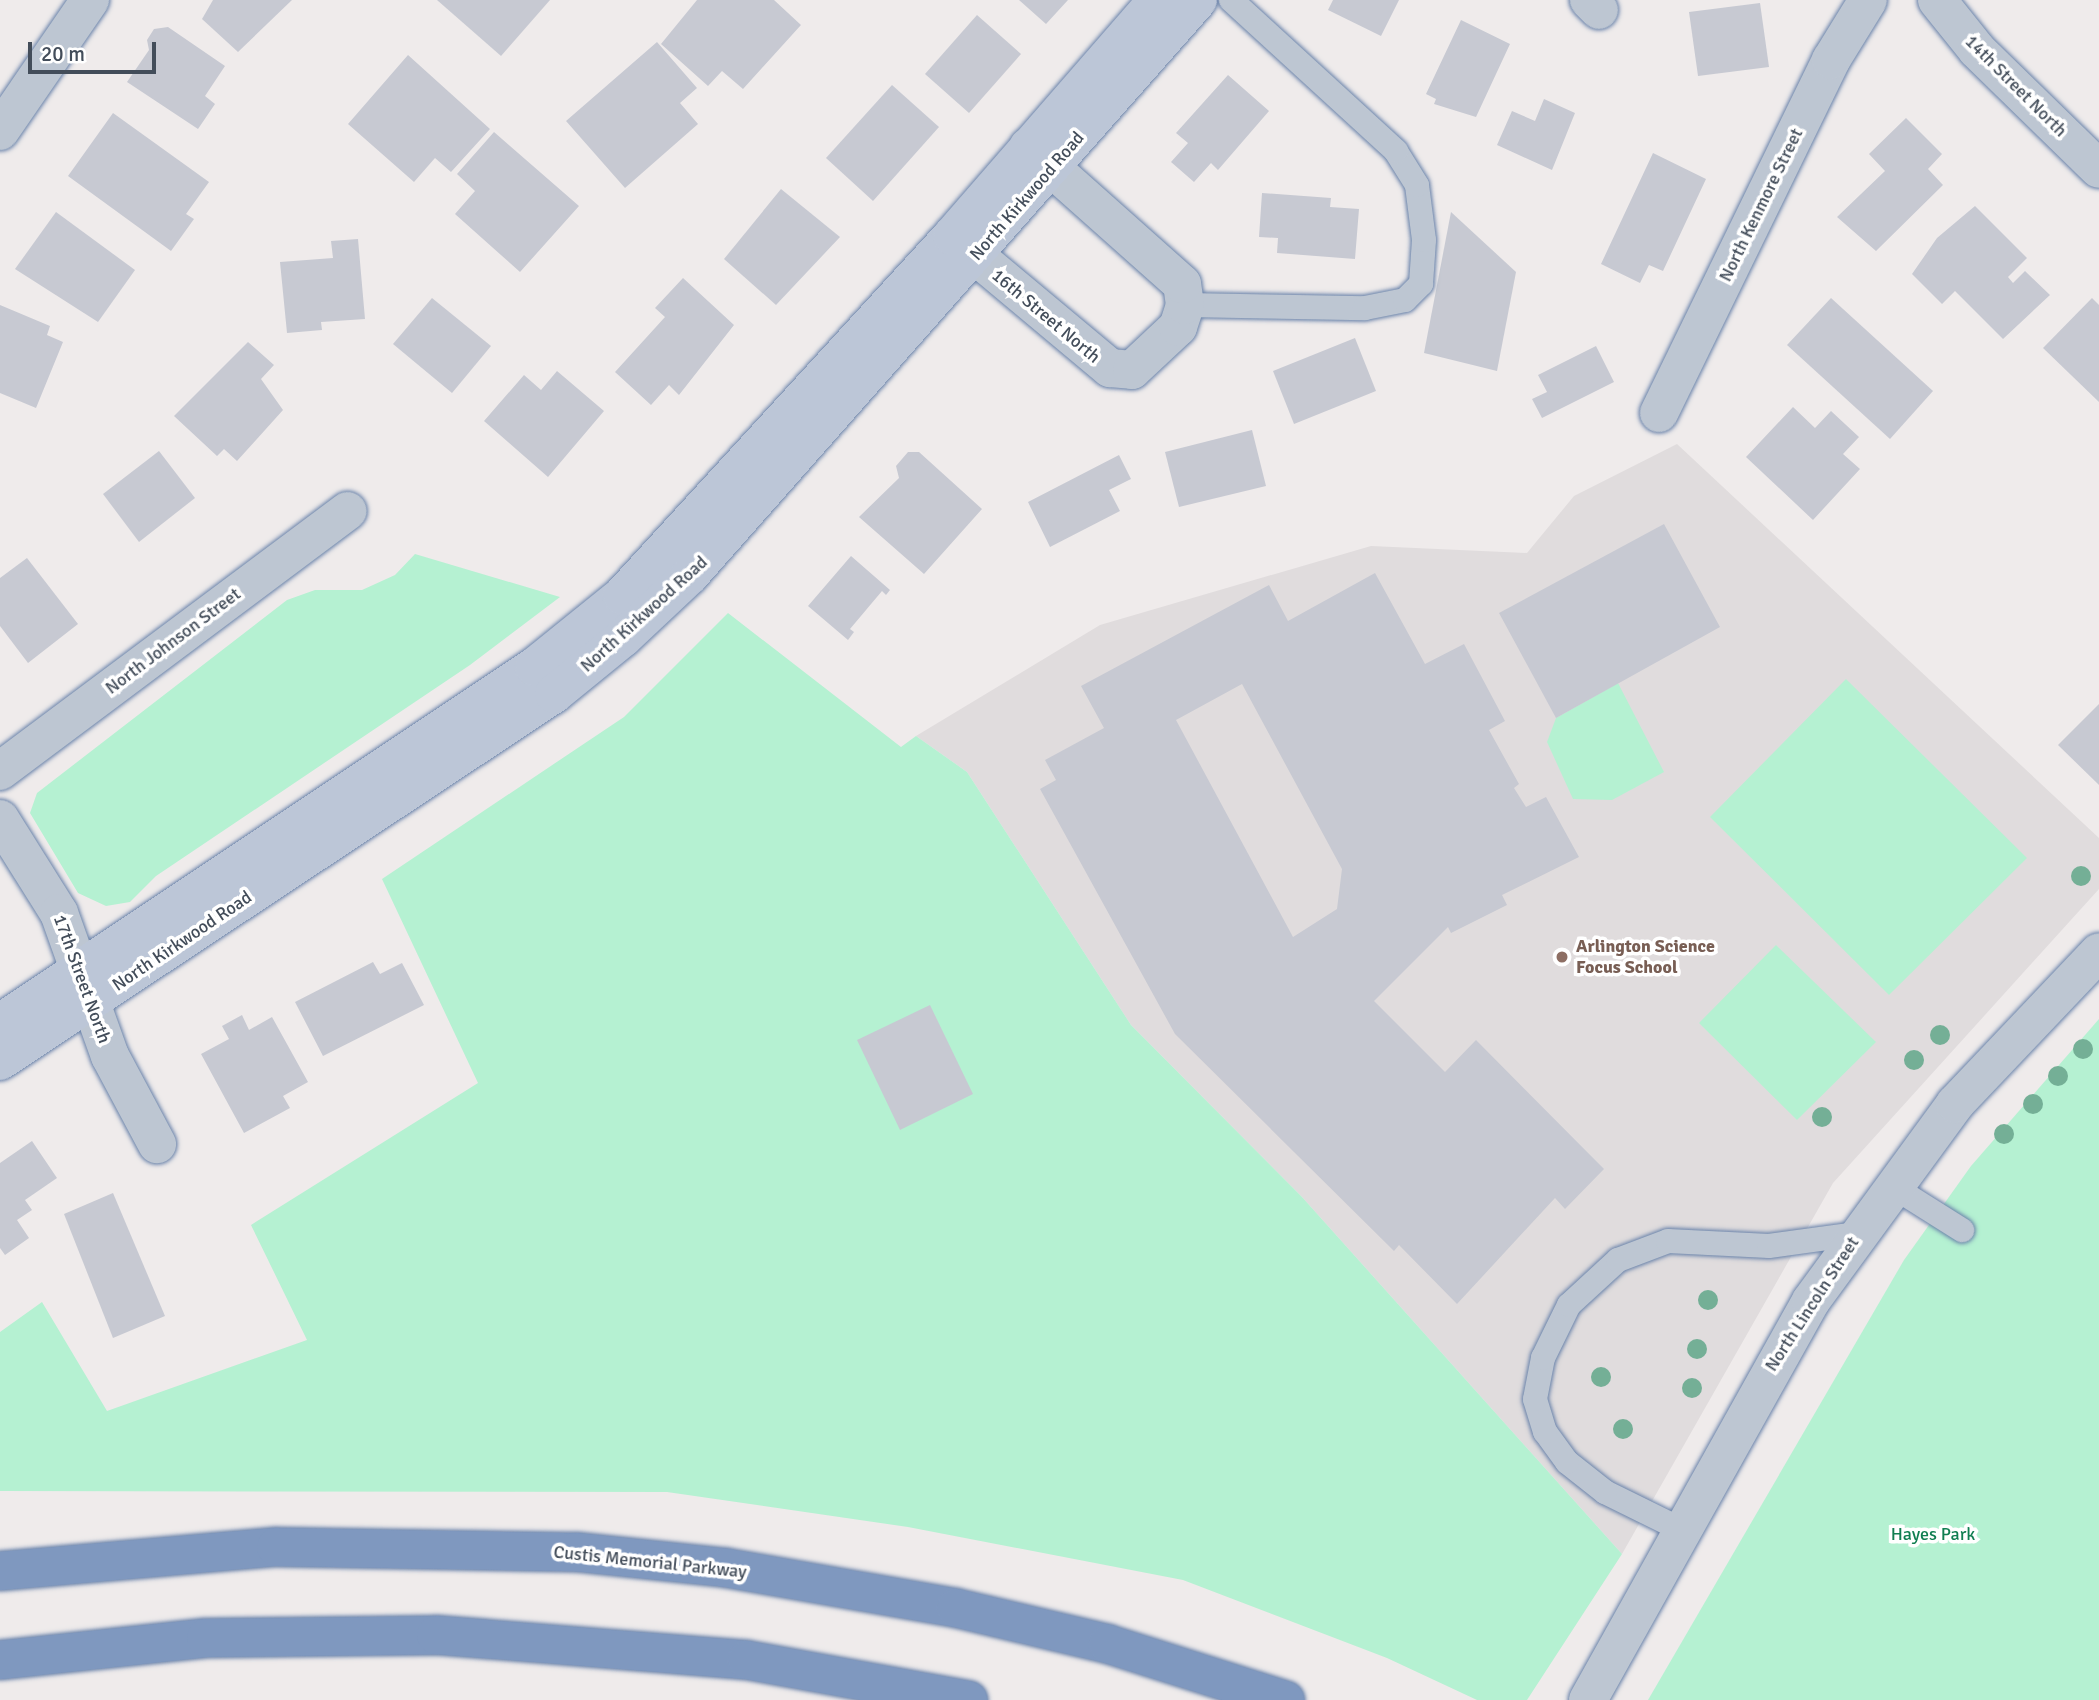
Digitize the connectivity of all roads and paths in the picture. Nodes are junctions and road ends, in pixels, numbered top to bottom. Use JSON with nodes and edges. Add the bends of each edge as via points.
{"nodes":[{"id":1,"x":90,"y":0,"type":"edge"},
{"id":2,"x":1157,"y":0,"type":"edge"},
{"id":3,"x":1198,"y":0,"type":"edge"},
{"id":4,"x":1231,"y":0,"type":"edge"},
{"id":5,"x":1868,"y":0,"type":"edge"},
{"id":6,"x":1937,"y":0,"type":"edge"},
{"id":7,"x":0,"y":131,"type":"edge"},
{"id":8,"x":1040,"y":157,"type":"junction"},
{"id":9,"x":2099,"y":169,"type":"edge"},
{"id":10,"x":963,"y":246,"type":"junction"},
{"id":11,"x":1185,"y":305,"type":"junction"},
{"id":12,"x":1659,"y":412,"type":"dead end"},
{"id":13,"x":347,"y":511,"type":"dead end"},
{"id":14,"x":0,"y":771,"type":"edge"},
{"id":15,"x":0,"y":819,"type":"edge"},
{"id":16,"x":2099,"y":952,"type":"edge"},
{"id":17,"x":85,"y":987,"type":"junction"},
{"id":18,"x":0,"y":1023,"type":"edge"},
{"id":19,"x":0,"y":1061,"type":"edge"},
{"id":20,"x":156,"y":1144,"type":"dead end"},
{"id":21,"x":1892,"y":1186,"type":"junction"},
{"id":22,"x":1962,"y":1230,"type":"dead end"},
{"id":23,"x":1857,"y":1234,"type":"junction"},
{"id":24,"x":1682,"y":1530,"type":"junction"},
{"id":25,"x":0,"y":1571,"type":"edge"},
{"id":26,"x":0,"y":1660,"type":"edge"},
{"id":27,"x":968,"y":1700,"type":"edge"},
{"id":28,"x":1285,"y":1700,"type":"edge"},
{"id":29,"x":1588,"y":1700,"type":"edge"}],
"edges":[{"from":1,"to":7,"type":"street"},
{"from":2,"to":8,"type":"main road","name":"North Kirkwood Road"},
{"from":3,"to":8,"type":"main road","name":"North Kirkwood Road"},
{"from":4,"to":11,"type":"lane","via":[[1396,151],[1417,185],[1424,240],[1420,284],[1405,300],[1366,307]]},
{"from":5,"to":12,"type":"street","name":"North Kenmore Street","via":[[1831,60]]},
{"from":6,"to":9,"type":"street","name":"14th Street North","via":[[1977,50]]},
{"from":8,"to":10,"type":"main road","name":"North Kirkwood Road"},
{"from":8,"to":11,"type":"street","via":[[1182,284]]},
{"from":10,"to":11,"type":"street","name":"16th Street North","via":[[1110,368],[1132,370],[1153,355],[1178,327]]},
{"from":10,"to":17,"type":"main road","name":"North Kirkwood Road","via":[[622,596],[534,667]]},
{"from":13,"to":14,"type":"street","name":"North Johnson Street"},
{"from":15,"to":17,"type":"street","name":"17th Street North","via":[[59,913]]},
{"from":16,"to":21,"type":"street","name":"North Lincoln Street","via":[[1955,1104]]},
{"from":17,"to":18,"type":"main road","name":"North Kirkwood Road"},
{"from":17,"to":19,"type":"main road","name":"North Kirkwood Road"},
{"from":17,"to":20,"type":"street","name":"17th Street North","via":[[110,1056]]},
{"from":21,"to":22,"type":"lane"},
{"from":21,"to":23,"type":"street","name":"North Lincoln Street"},
{"from":23,"to":24,"type":"street","name":"North Lincoln Street","via":[[1765,1376]]},
{"from":23,"to":24,"type":"lane","via":[[1769,1246],[1668,1241],[1618,1260],[1569,1305],[1543,1358],[1535,1399],[1545,1432],[1567,1462],[1605,1492]]},
{"from":24,"to":29,"type":"street","name":"North Lincoln Street"},
{"from":25,"to":28,"type":"highway","name":"Custis Memorial Parkway","via":[[276,1547],[576,1552],[727,1568],[956,1608],[1108,1644]]},
{"from":26,"to":27,"type":"highway","via":[[206,1638],[436,1635],[747,1660]]}]}
